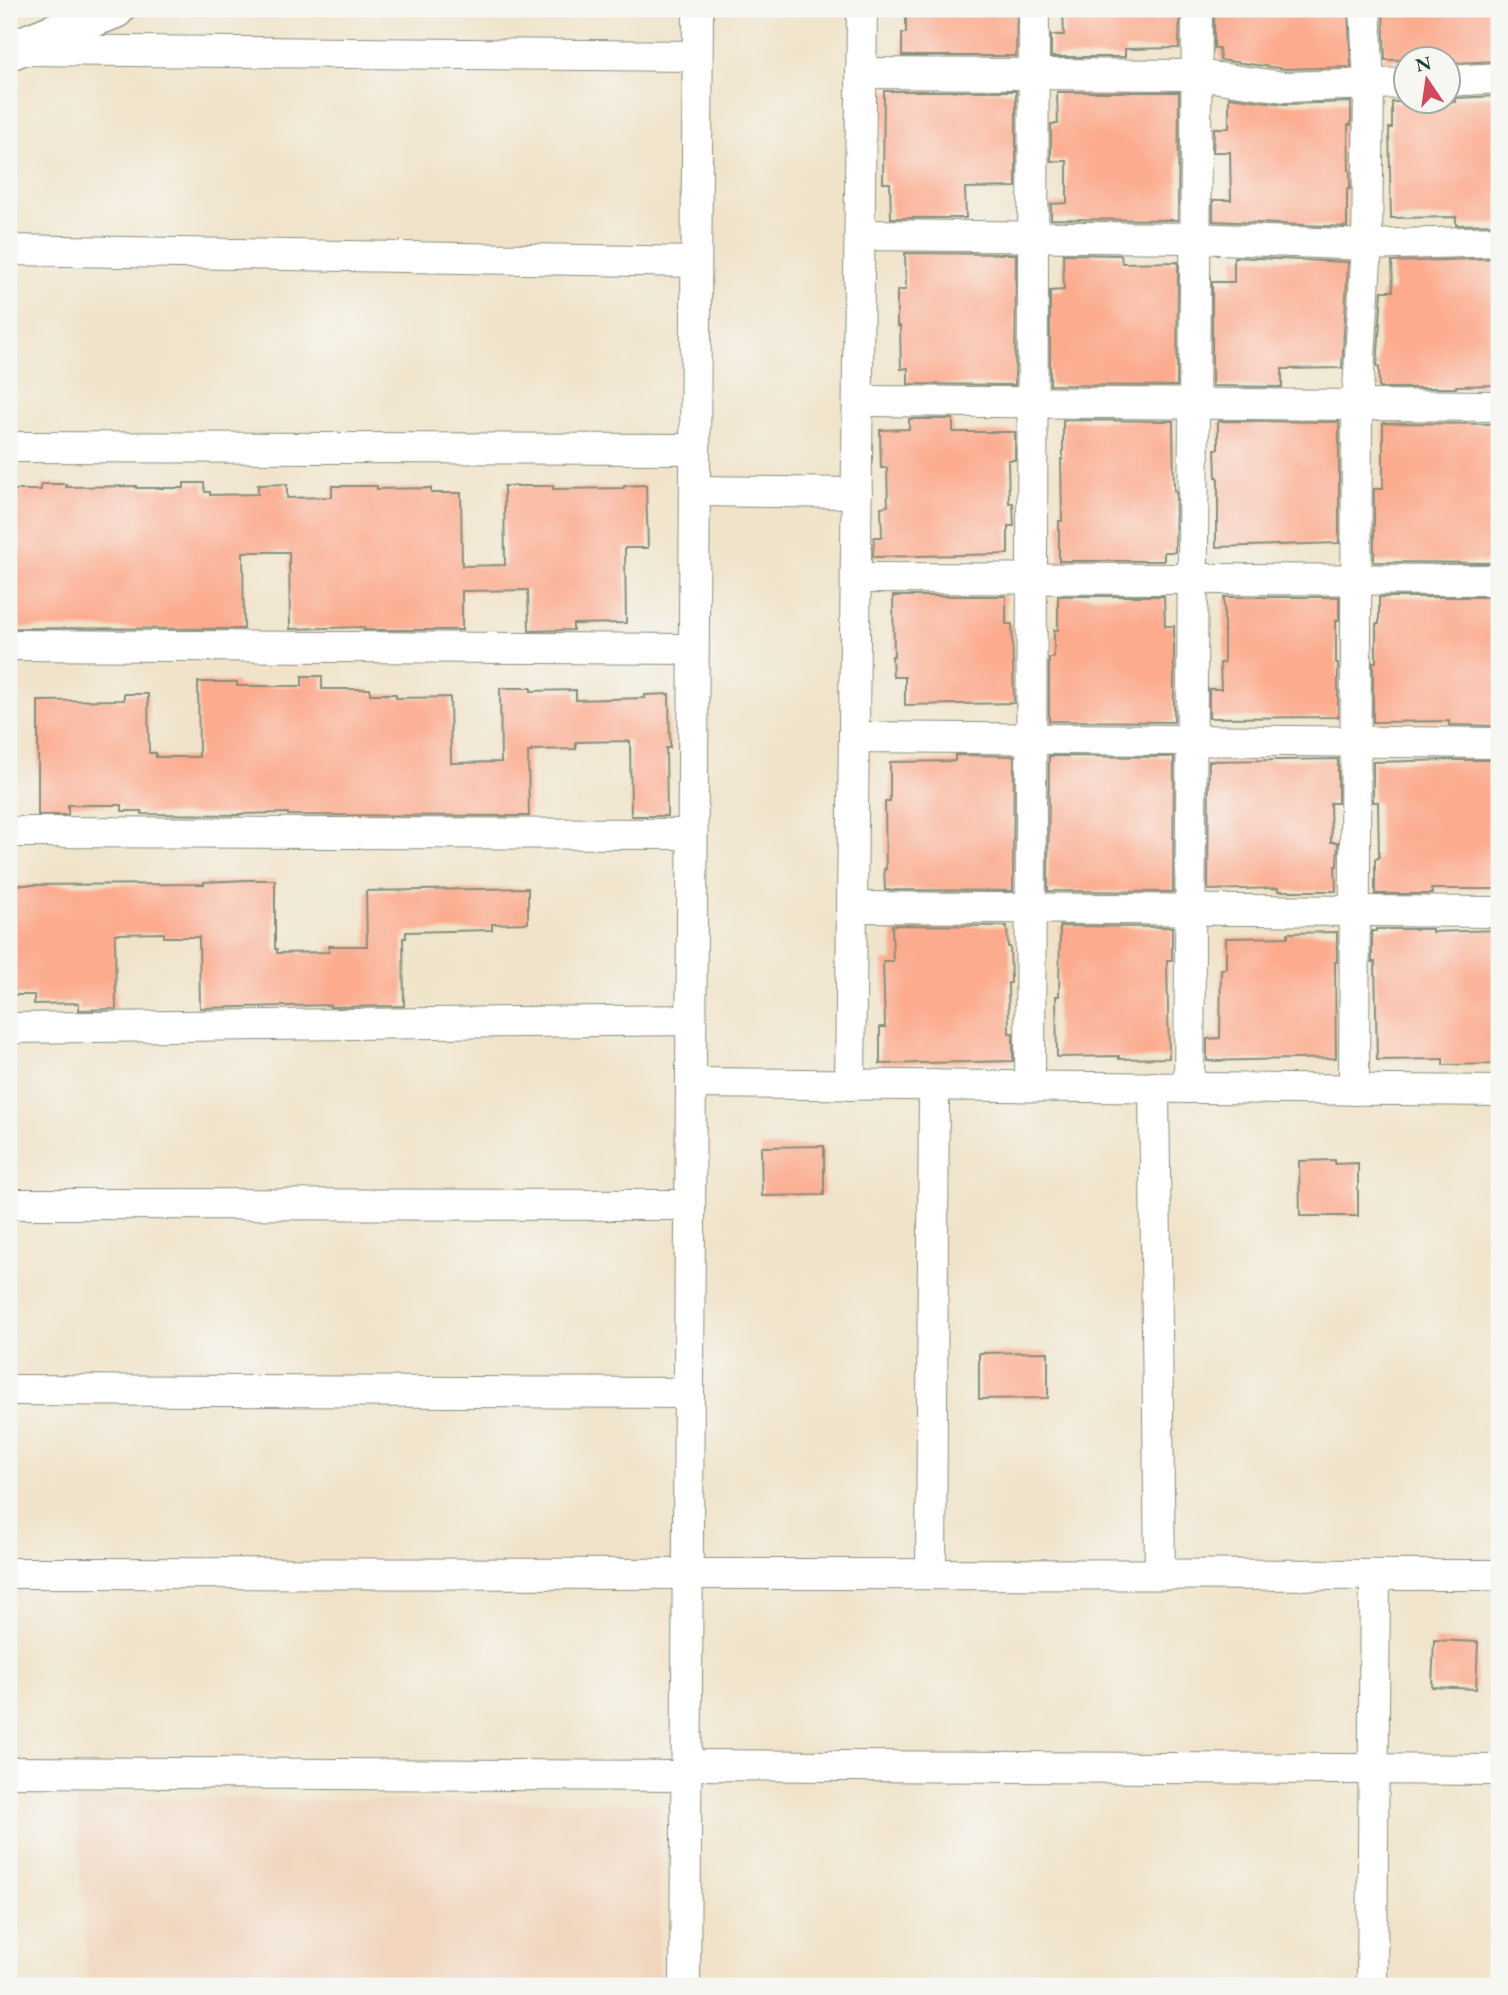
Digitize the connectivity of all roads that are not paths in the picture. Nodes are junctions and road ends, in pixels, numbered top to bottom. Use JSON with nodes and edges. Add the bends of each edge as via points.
{"nodes":[{"id":1,"x":115,"y":9,"type":"edge"},
{"id":2,"x":698,"y":9,"type":"edge"},
{"id":3,"x":862,"y":9,"type":"edge"},
{"id":4,"x":1034,"y":9,"type":"edge"},
{"id":5,"x":1198,"y":9,"type":"edge"},
{"id":6,"x":1365,"y":9,"type":"edge"},
{"id":7,"x":10,"y":51,"type":"edge"},
{"id":8,"x":697,"y":56,"type":"junction"},
{"id":9,"x":862,"y":73,"type":"junction"},
{"id":10,"x":1034,"y":74,"type":"junction"},
{"id":11,"x":1197,"y":75,"type":"junction"},
{"id":12,"x":1499,"y":78,"type":"edge"},
{"id":13,"x":1462,"y":80,"type":"edge"},
{"id":14,"x":1392,"y":84,"type":"edge"},
{"id":15,"x":1369,"y":85,"type":"junction"},
{"id":16,"x":860,"y":235,"type":"junction"},
{"id":17,"x":1033,"y":236,"type":"junction"},
{"id":18,"x":1196,"y":238,"type":"junction"},
{"id":19,"x":1499,"y":242,"type":"edge"},
{"id":20,"x":1367,"y":245,"type":"junction"},
{"id":21,"x":9,"y":250,"type":"edge"},
{"id":22,"x":696,"y":262,"type":"junction"},
{"id":23,"x":858,"y":401,"type":"junction"},
{"id":24,"x":1032,"y":402,"type":"junction"},
{"id":25,"x":1195,"y":404,"type":"junction"},
{"id":26,"x":1357,"y":405,"type":"junction"},
{"id":27,"x":1499,"y":405,"type":"edge"},
{"id":28,"x":9,"y":447,"type":"edge"},
{"id":29,"x":695,"y":449,"type":"junction"},
{"id":30,"x":695,"y":491,"type":"junction"},
{"id":31,"x":857,"y":493,"type":"junction"},
{"id":32,"x":856,"y":578,"type":"junction"},
{"id":33,"x":1032,"y":578,"type":"junction"},
{"id":34,"x":1193,"y":579,"type":"junction"},
{"id":35,"x":1356,"y":580,"type":"junction"},
{"id":36,"x":1499,"y":580,"type":"edge"},
{"id":37,"x":9,"y":645,"type":"edge"},
{"id":38,"x":694,"y":649,"type":"junction"},
{"id":39,"x":854,"y":737,"type":"junction"},
{"id":40,"x":1031,"y":738,"type":"junction"},
{"id":41,"x":1192,"y":740,"type":"junction"},
{"id":42,"x":1356,"y":741,"type":"junction"},
{"id":43,"x":1499,"y":743,"type":"edge"},
{"id":44,"x":9,"y":832,"type":"edge"},
{"id":45,"x":692,"y":834,"type":"junction"},
{"id":46,"x":852,"y":907,"type":"junction"},
{"id":47,"x":1030,"y":909,"type":"junction"},
{"id":48,"x":1191,"y":910,"type":"junction"},
{"id":49,"x":1355,"y":911,"type":"junction"},
{"id":50,"x":1499,"y":912,"type":"edge"},
{"id":51,"x":691,"y":1020,"type":"junction"},
{"id":52,"x":9,"y":1028,"type":"edge"},
{"id":53,"x":691,"y":1083,"type":"junction"},
{"id":54,"x":850,"y":1085,"type":"junction"},
{"id":55,"x":934,"y":1085,"type":"junction"},
{"id":56,"x":1030,"y":1086,"type":"junction"},
{"id":57,"x":1154,"y":1087,"type":"junction"},
{"id":58,"x":1189,"y":1088,"type":"junction"},
{"id":59,"x":1354,"y":1090,"type":"junction"},
{"id":60,"x":1499,"y":1091,"type":"edge"},
{"id":61,"x":9,"y":1204,"type":"edge"},
{"id":62,"x":690,"y":1205,"type":"junction"},
{"id":63,"x":9,"y":1390,"type":"edge"},
{"id":64,"x":689,"y":1393,"type":"junction"},
{"id":65,"x":9,"y":1573,"type":"edge"},
{"id":66,"x":688,"y":1574,"type":"junction"},
{"id":67,"x":931,"y":1574,"type":"junction"},
{"id":68,"x":1160,"y":1574,"type":"junction"},
{"id":69,"x":1375,"y":1575,"type":"junction"},
{"id":70,"x":1499,"y":1575,"type":"edge"},
{"id":71,"x":1373,"y":1769,"type":"junction"},
{"id":72,"x":1499,"y":1770,"type":"edge"},
{"id":73,"x":687,"y":1771,"type":"junction"},
{"id":74,"x":9,"y":1772,"type":"edge"},
{"id":75,"x":685,"y":1986,"type":"edge"},
{"id":76,"x":1372,"y":1986,"type":"edge"}],
"edges":[{"from":1,"to":7,"type":"main road"},
{"from":2,"to":8,"type":"street"},
{"from":3,"to":9,"type":"street"},
{"from":4,"to":10,"type":"street"},
{"from":5,"to":11,"type":"street"},
{"from":6,"to":15,"type":"street"},
{"from":7,"to":8,"type":"street"},
{"from":8,"to":22,"type":"street"},
{"from":9,"to":10,"type":"street"},
{"from":9,"to":16,"type":"street"},
{"from":10,"to":11,"type":"street"},
{"from":10,"to":17,"type":"street"},
{"from":11,"to":15,"type":"street","via":[[1284,87]]},
{"from":11,"to":18,"type":"street"},
{"from":12,"to":13,"type":"street"},
{"from":14,"to":15,"type":"street"},
{"from":15,"to":20,"type":"street"},
{"from":16,"to":17,"type":"street"},
{"from":16,"to":23,"type":"street"},
{"from":17,"to":18,"type":"street"},
{"from":17,"to":24,"type":"street"},
{"from":18,"to":20,"type":"street"},
{"from":18,"to":25,"type":"street"},
{"from":19,"to":20,"type":"street"},
{"from":20,"to":26,"type":"street"},
{"from":21,"to":22,"type":"street"},
{"from":22,"to":29,"type":"street"},
{"from":23,"to":24,"type":"street"},
{"from":23,"to":31,"type":"street"},
{"from":24,"to":25,"type":"street"},
{"from":24,"to":33,"type":"street"},
{"from":25,"to":26,"type":"street"},
{"from":25,"to":34,"type":"street"},
{"from":26,"to":27,"type":"street"},
{"from":26,"to":35,"type":"street"},
{"from":28,"to":29,"type":"street"},
{"from":29,"to":30,"type":"street"},
{"from":30,"to":31,"type":"street"},
{"from":30,"to":38,"type":"street"},
{"from":31,"to":32,"type":"street"},
{"from":32,"to":33,"type":"street"},
{"from":32,"to":39,"type":"street"},
{"from":33,"to":34,"type":"street"},
{"from":33,"to":40,"type":"street"},
{"from":34,"to":35,"type":"street"},
{"from":34,"to":41,"type":"street"},
{"from":35,"to":36,"type":"street"},
{"from":35,"to":42,"type":"street"},
{"from":37,"to":38,"type":"street"},
{"from":38,"to":45,"type":"street"},
{"from":39,"to":40,"type":"street"},
{"from":39,"to":46,"type":"street"},
{"from":40,"to":41,"type":"street"},
{"from":40,"to":47,"type":"street"},
{"from":41,"to":42,"type":"street"},
{"from":41,"to":48,"type":"street"},
{"from":42,"to":43,"type":"street"},
{"from":42,"to":49,"type":"street"},
{"from":44,"to":45,"type":"street"},
{"from":45,"to":51,"type":"street"},
{"from":46,"to":47,"type":"street"},
{"from":46,"to":54,"type":"street"},
{"from":47,"to":48,"type":"street"},
{"from":47,"to":56,"type":"street"},
{"from":48,"to":49,"type":"street"},
{"from":48,"to":58,"type":"street"},
{"from":49,"to":50,"type":"street"},
{"from":49,"to":59,"type":"street"},
{"from":51,"to":52,"type":"street"},
{"from":51,"to":53,"type":"street"},
{"from":53,"to":54,"type":"street"},
{"from":53,"to":62,"type":"street"},
{"from":54,"to":55,"type":"street"},
{"from":55,"to":56,"type":"street"},
{"from":55,"to":67,"type":"street"},
{"from":56,"to":57,"type":"street"},
{"from":57,"to":58,"type":"street"},
{"from":57,"to":68,"type":"street"},
{"from":58,"to":59,"type":"street"},
{"from":59,"to":60,"type":"street"},
{"from":61,"to":62,"type":"street"},
{"from":62,"to":64,"type":"street"},
{"from":63,"to":64,"type":"street"},
{"from":64,"to":66,"type":"street"},
{"from":65,"to":66,"type":"street"},
{"from":66,"to":67,"type":"street"},
{"from":66,"to":73,"type":"street"},
{"from":67,"to":68,"type":"street"},
{"from":68,"to":69,"type":"street"},
{"from":69,"to":70,"type":"street"},
{"from":69,"to":71,"type":"street"},
{"from":71,"to":72,"type":"street"},
{"from":71,"to":73,"type":"street"},
{"from":71,"to":76,"type":"street"},
{"from":73,"to":74,"type":"street"},
{"from":73,"to":75,"type":"street"}]}
